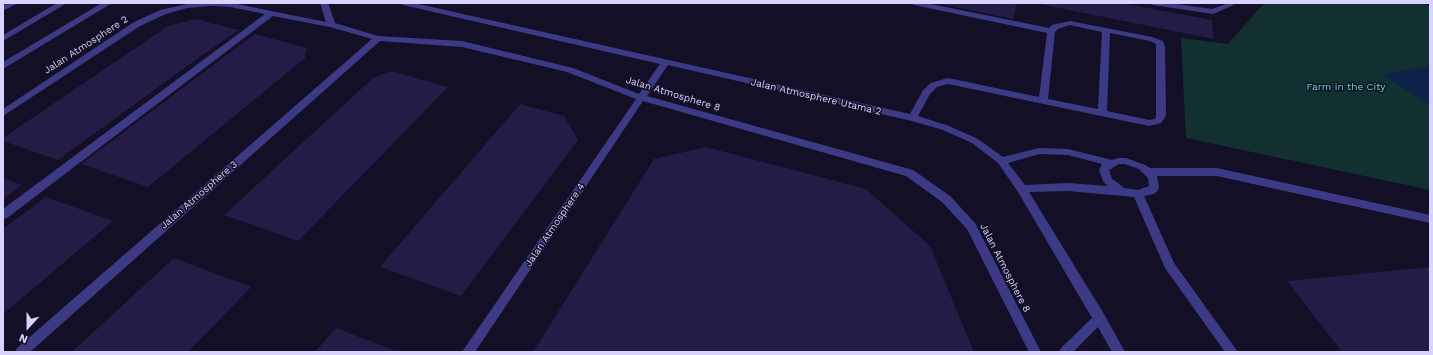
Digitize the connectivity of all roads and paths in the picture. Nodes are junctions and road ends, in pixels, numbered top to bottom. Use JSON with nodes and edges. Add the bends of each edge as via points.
{"nodes":[{"id":1,"x":14,"y":3,"type":"edge"},
{"id":2,"x":63,"y":3,"type":"edge"},
{"id":3,"x":108,"y":3,"type":"edge"},
{"id":4,"x":324,"y":3,"type":"edge"},
{"id":5,"x":403,"y":3,"type":"edge"},
{"id":6,"x":914,"y":3,"type":"edge"},
{"id":7,"x":1153,"y":3,"type":"edge"},
{"id":8,"x":1230,"y":5,"type":"dead end"},
{"id":9,"x":187,"y":6,"type":"joint"},
{"id":10,"x":3,"y":9,"type":"edge"},
{"id":11,"x":272,"y":13,"type":"junction"},
{"id":12,"x":331,"y":25,"type":"junction"},
{"id":13,"x":1106,"y":30,"type":"junction"},
{"id":14,"x":1051,"y":31,"type":"junction"},
{"id":15,"x":3,"y":38,"type":"edge"},
{"id":16,"x":378,"y":38,"type":"junction"},
{"id":17,"x":665,"y":64,"type":"junction"},
{"id":18,"x":3,"y":66,"type":"edge"},
{"id":19,"x":642,"y":98,"type":"junction"},
{"id":20,"x":1043,"y":101,"type":"junction"},
{"id":21,"x":3,"y":112,"type":"edge"},
{"id":22,"x":1102,"y":114,"type":"junction"},
{"id":23,"x":913,"y":118,"type":"junction"},
{"id":24,"x":1001,"y":161,"type":"junction"},
{"id":25,"x":1111,"y":163,"type":"junction"},
{"id":26,"x":1149,"y":172,"type":"junction"},
{"id":27,"x":1022,"y":189,"type":"junction"},
{"id":28,"x":1121,"y":191,"type":"junction"},
{"id":29,"x":1138,"y":194,"type":"junction"},
{"id":30,"x":3,"y":215,"type":"edge"},
{"id":31,"x":1430,"y":219,"type":"edge"},
{"id":32,"x":1100,"y":318,"type":"junction"},
{"id":33,"x":21,"y":352,"type":"edge"},
{"id":34,"x":468,"y":352,"type":"edge"},
{"id":35,"x":1035,"y":352,"type":"edge"},
{"id":36,"x":1064,"y":352,"type":"edge"},
{"id":37,"x":1119,"y":352,"type":"edge"},
{"id":38,"x":1232,"y":352,"type":"edge"}],
"edges":[{"from":1,"to":10,"type":"street"},
{"from":2,"to":15,"type":"street"},
{"from":3,"to":18,"type":"street"},
{"from":4,"to":12,"type":"street"},
{"from":5,"to":17,"type":"street","name":"Jalan Atmosphere Utama 2"},
{"from":6,"to":14,"type":"street"},
{"from":7,"to":8,"type":"street","via":[[1213,12]]},
{"from":9,"to":11,"type":"street","name":"Jalan Atmosphere 8","via":[[230,5]]},
{"from":9,"to":21,"type":"street","name":"Jalan Atmosphere 2","via":[[163,12],[138,24]]},
{"from":11,"to":12,"type":"street","name":"Jalan Atmosphere 8"},
{"from":11,"to":30,"type":"street"},
{"from":12,"to":16,"type":"street","name":"Jalan Atmosphere 8"},
{"from":13,"to":14,"type":"street","via":[[1070,23],[1055,26]]},
{"from":13,"to":22,"type":"street"},
{"from":13,"to":22,"type":"street","via":[[1152,39],[1160,43],[1161,116],[1158,121],[1149,123]]},
{"from":14,"to":20,"type":"street"},
{"from":16,"to":19,"type":"street","name":"Jalan Atmosphere 8","via":[[462,44],[570,70]]},
{"from":16,"to":33,"type":"street","name":"Jalan Atmosphere 3"},
{"from":17,"to":19,"type":"street","name":"Jalan Atmosphere 4"},
{"from":17,"to":23,"type":"street","name":"Jalan Atmosphere Utama 2"},
{"from":19,"to":34,"type":"street","name":"Jalan Atmosphere 4"},
{"from":19,"to":35,"type":"street","name":"Jalan Atmosphere 8","via":[[910,173],[946,199],[971,226]]},
{"from":20,"to":22,"type":"street"},
{"from":20,"to":23,"type":"street","via":[[948,81],[934,85],[926,92]]},
{"from":23,"to":24,"type":"street","name":"Jalan Atmosphere Utama 2","via":[[946,128],[975,141]]},
{"from":24,"to":25,"type":"street","via":[[1039,152],[1068,152]]},
{"from":24,"to":27,"type":"street","name":"Jalan Atmosphere Utama 2"},
{"from":25,"to":26,"type":"street","via":[[1126,161]]},
{"from":25,"to":28,"type":"street","via":[[1104,170],[1105,175],[1108,181]]},
{"from":26,"to":29,"type":"street","via":[[1153,177],[1154,187],[1145,194]]},
{"from":26,"to":31,"type":"street","via":[[1217,172]]},
{"from":27,"to":28,"type":"street","via":[[1068,187]]},
{"from":27,"to":32,"type":"street","name":"Jalan Atmosphere Utama 2"},
{"from":28,"to":29,"type":"street"},
{"from":29,"to":38,"type":"street","via":[[1169,265]]},
{"from":32,"to":36,"type":"street"},
{"from":32,"to":37,"type":"street","name":"Jalan Atmosphere Utama 2"}]}
